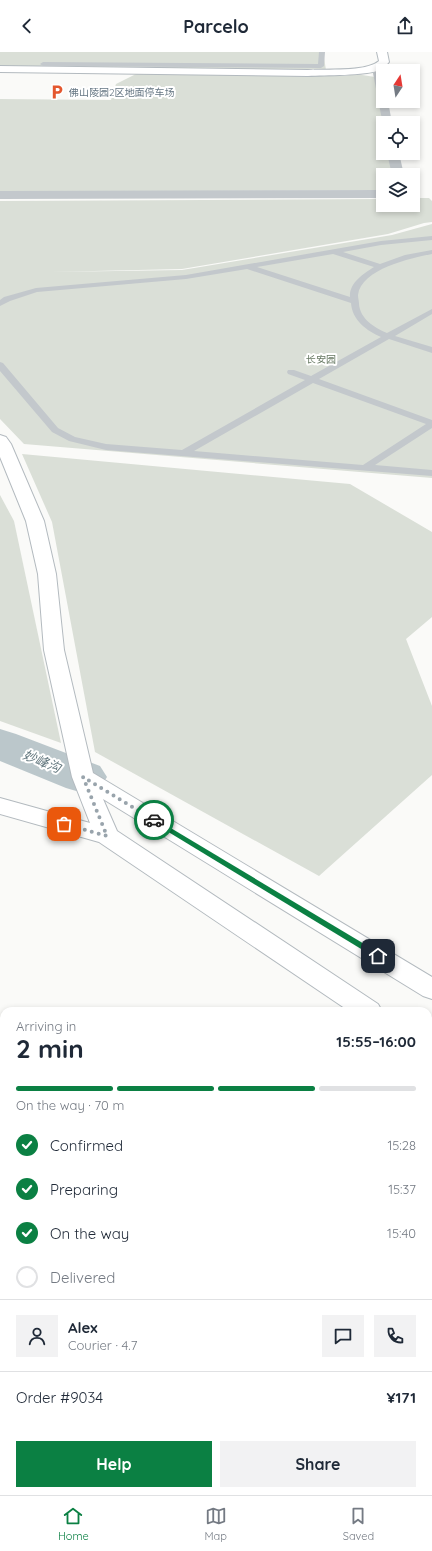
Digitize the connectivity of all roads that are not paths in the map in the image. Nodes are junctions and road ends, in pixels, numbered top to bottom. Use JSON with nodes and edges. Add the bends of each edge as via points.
{"nodes":[{"id":1,"x":322,"y":52,"type":"edge"},
{"id":2,"x":382,"y":52,"type":"edge"},
{"id":3,"x":44,"y":64,"type":"junction"},
{"id":4,"x":382,"y":64,"type":"edge"},
{"id":5,"x":376,"y":68,"type":"edge"},
{"id":6,"x":0,"y":69,"type":"edge"},
{"id":7,"x":376,"y":194,"type":"edge"},
{"id":8,"x":0,"y":195,"type":"edge"},
{"id":9,"x":432,"y":238,"type":"edge"},
{"id":10,"x":333,"y":252,"type":"junction"},
{"id":11,"x":432,"y":252,"type":"edge"},
{"id":12,"x":248,"y":266,"type":"junction"},
{"id":13,"x":381,"y":267,"type":"junction"},
{"id":14,"x":353,"y":301,"type":"junction"},
{"id":15,"x":0,"y":304,"type":"edge"},
{"id":16,"x":432,"y":311,"type":"edge"},
{"id":17,"x":389,"y":336,"type":"junction"},
{"id":18,"x":432,"y":350,"type":"edge"},
{"id":19,"x":0,"y":365,"type":"edge"},
{"id":20,"x":291,"y":372,"type":"dead end"},
{"id":21,"x":312,"y":380,"type":"junction"},
{"id":22,"x":432,"y":424,"type":"edge"},
{"id":23,"x":0,"y":440,"type":"edge"},
{"id":24,"x":184,"y":453,"type":"junction"},
{"id":25,"x":366,"y":467,"type":"junction"},
{"id":26,"x":432,"y":473,"type":"edge"},
{"id":27,"x":83,"y":777,"type":"junction"},
{"id":28,"x":0,"y":806,"type":"edge"},
{"id":29,"x":107,"y":836,"type":"junction"},
{"id":30,"x":432,"y":988,"type":"edge"},
{"id":31,"x":363,"y":1007,"type":"edge"}],
"edges":[{"from":1,"to":3,"type":"lane","via":[[321,66]]},
{"from":2,"to":4,"type":"street","via":[[384,62]]},
{"from":3,"to":5,"type":"street","via":[[308,73]]},
{"from":3,"to":6,"type":"street"},
{"from":7,"to":8,"type":"street"},
{"from":9,"to":10,"type":"lane","via":[[381,243]]},
{"from":10,"to":12,"type":"lane"},
{"from":10,"to":13,"type":"lane"},
{"from":11,"to":13,"type":"lane","via":[[406,257]]},
{"from":12,"to":14,"type":"lane"},
{"from":12,"to":15,"type":"lane","via":[[186,277],[36,290],[7,299]]},
{"from":13,"to":14,"type":"lane","via":[[373,270],[362,280],[355,290]]},
{"from":14,"to":17,"type":"lane","via":[[367,326]]},
{"from":16,"to":17,"type":"lane"},
{"from":17,"to":18,"type":"lane"},
{"from":17,"to":21,"type":"lane"},
{"from":19,"to":24,"type":"lane","via":[[55,430],[72,439],[106,447]]},
{"from":20,"to":21,"type":"lane"},
{"from":21,"to":22,"type":"lane"},
{"from":21,"to":24,"type":"lane"},
{"from":22,"to":25,"type":"lane"},
{"from":23,"to":27,"type":"street","via":[[35,521],[47,574],[54,650]]},
{"from":24,"to":25,"type":"lane"},
{"from":25,"to":26,"type":"lane"},
{"from":27,"to":29,"type":"street"},
{"from":27,"to":30,"type":"street"},
{"from":28,"to":29,"type":"street"},
{"from":29,"to":31,"type":"street"}]}
